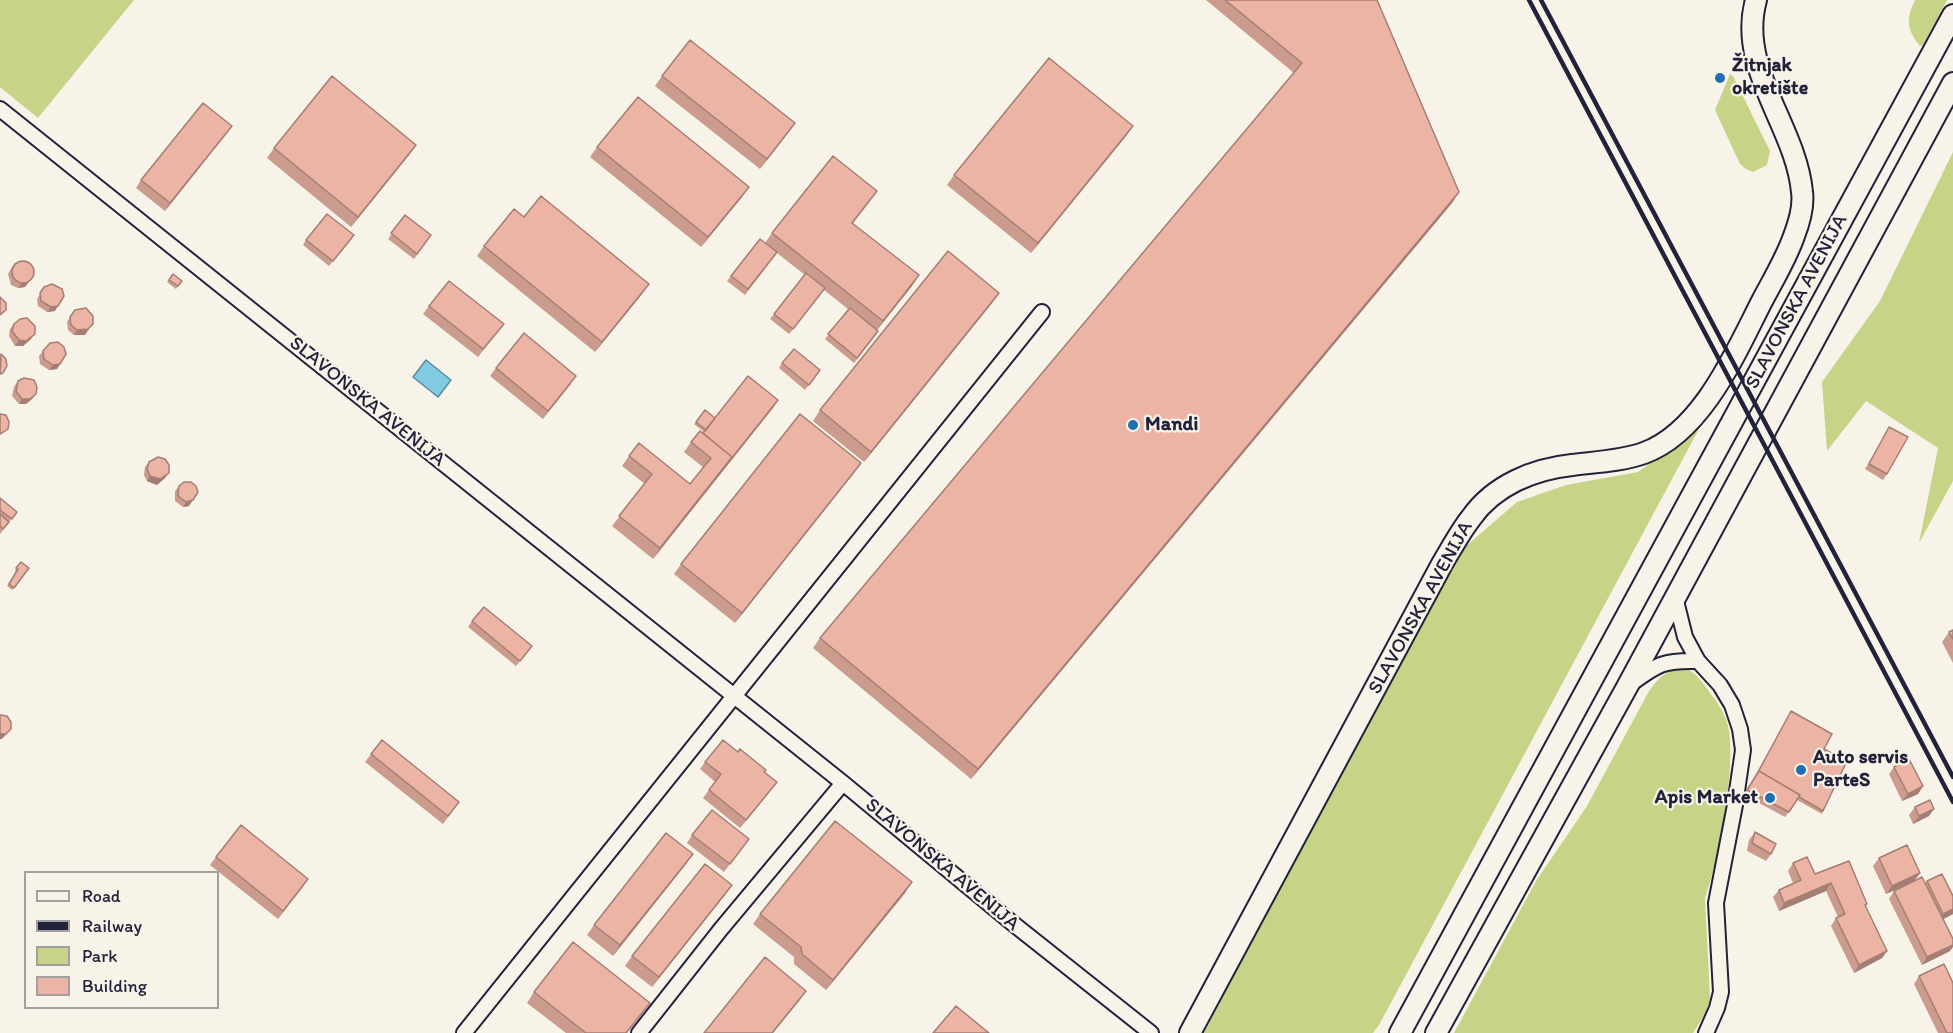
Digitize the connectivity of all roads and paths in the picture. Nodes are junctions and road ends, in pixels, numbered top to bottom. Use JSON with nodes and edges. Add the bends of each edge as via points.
{"nodes":[{"id":1,"x":1756,"y":0,"type":"edge"},
{"id":2,"x":1953,"y":15,"type":"edge"},
{"id":3,"x":1953,"y":83,"type":"edge"},
{"id":4,"x":0,"y":109,"type":"edge"},
{"id":5,"x":1042,"y":312,"type":"dead end"},
{"id":6,"x":1675,"y":597,"type":"junction"},
{"id":7,"x":1698,"y":661,"type":"junction"},
{"id":8,"x":1627,"y":687,"type":"junction"},
{"id":9,"x":734,"y":696,"type":"junction"},
{"id":10,"x":843,"y":783,"type":"junction"},
{"id":11,"x":464,"y":1033,"type":"edge"},
{"id":12,"x":639,"y":1033,"type":"edge"},
{"id":13,"x":1151,"y":1033,"type":"edge"},
{"id":14,"x":1190,"y":1033,"type":"edge"},
{"id":15,"x":1400,"y":1033,"type":"edge"},
{"id":16,"x":1436,"y":1033,"type":"edge"},
{"id":17,"x":1706,"y":1033,"type":"edge"}],
"edges":[{"from":1,"to":14,"type":"main road","name":"SLAVONSKA AVENIJA","via":[[1753,38],[1760,76],[1796,165],[1802,192],[1794,237],[1744,335],[1701,408],[1666,441],[1644,453],[1539,470],[1492,495],[1472,515]]},
{"from":2,"to":15,"type":"main road","name":"SLAVONSKA AVENIJA"},
{"from":3,"to":6,"type":"main road","name":"SLAVONSKA AVENIJA"},
{"from":4,"to":9,"type":"street","name":"SLAVONSKA AVENIJA"},
{"from":5,"to":9,"type":"street"},
{"from":6,"to":7,"type":"street","via":[[1685,637]]},
{"from":6,"to":8,"type":"main road","name":"SLAVONSKA AVENIJA"},
{"from":7,"to":8,"type":"street","via":[[1674,660],[1655,666]]},
{"from":7,"to":17,"type":"street","via":[[1732,705],[1743,750],[1716,903],[1721,992]]},
{"from":8,"to":16,"type":"main road","name":"SLAVONSKA AVENIJA"},
{"from":9,"to":10,"type":"street","name":"SLAVONSKA AVENIJA"},
{"from":9,"to":11,"type":"street"},
{"from":10,"to":12,"type":"street"},
{"from":10,"to":13,"type":"street","name":"SLAVONSKA AVENIJA"}]}
